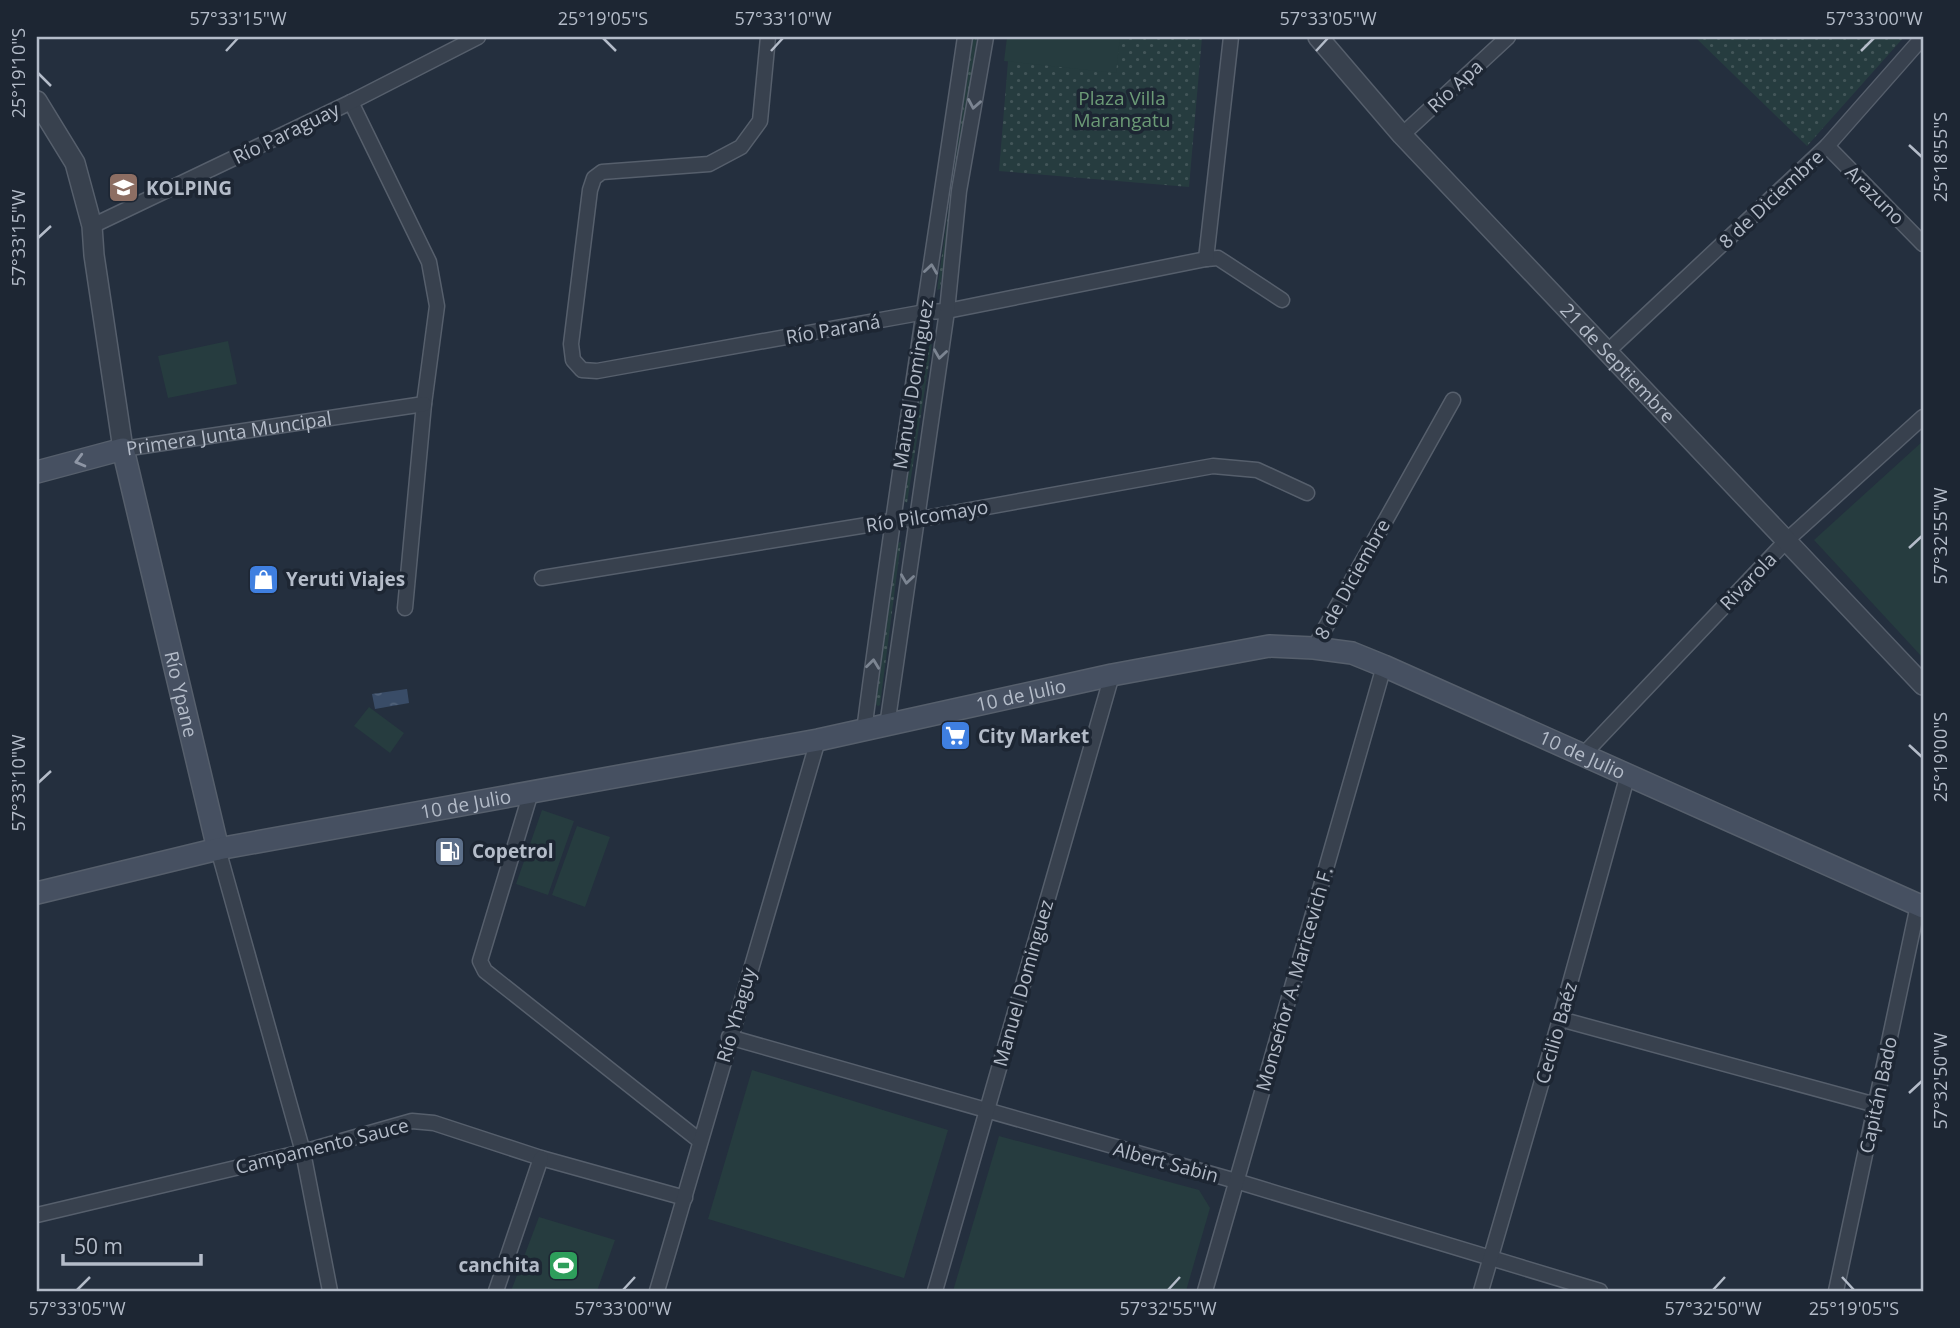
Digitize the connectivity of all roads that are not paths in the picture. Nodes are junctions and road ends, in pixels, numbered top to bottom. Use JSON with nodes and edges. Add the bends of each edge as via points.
{"nodes":[{"id":1,"x":478,"y":37,"type":"edge"},
{"id":2,"x":768,"y":37,"type":"edge"},
{"id":3,"x":965,"y":37,"type":"edge"},
{"id":4,"x":986,"y":37,"type":"edge"},
{"id":5,"x":1231,"y":37,"type":"edge"},
{"id":6,"x":1318,"y":37,"type":"edge"},
{"id":7,"x":1508,"y":37,"type":"edge"},
{"id":8,"x":1923,"y":37,"type":"edge"},
{"id":9,"x":37,"y":101,"type":"edge"},
{"id":10,"x":351,"y":102,"type":"junction"},
{"id":11,"x":1402,"y":135,"type":"junction"},
{"id":12,"x":1827,"y":146,"type":"junction"},
{"id":13,"x":92,"y":226,"type":"junction"},
{"id":14,"x":1923,"y":244,"type":"edge"},
{"id":15,"x":1206,"y":259,"type":"junction"},
{"id":16,"x":1282,"y":300,"type":"dead end"},
{"id":17,"x":947,"y":311,"type":"junction"},
{"id":18,"x":925,"y":312,"type":"junction"},
{"id":19,"x":1608,"y":351,"type":"junction"},
{"id":20,"x":1453,"y":400,"type":"dead end"},
{"id":21,"x":424,"y":404,"type":"junction"},
{"id":22,"x":1923,"y":417,"type":"edge"},
{"id":23,"x":123,"y":449,"type":"junction"},
{"id":24,"x":37,"y":472,"type":"edge"},
{"id":25,"x":1307,"y":493,"type":"dead end"},
{"id":26,"x":915,"y":520,"type":"junction"},
{"id":27,"x":891,"y":522,"type":"junction"},
{"id":28,"x":1787,"y":540,"type":"junction"},
{"id":29,"x":542,"y":578,"type":"dead end"},
{"id":30,"x":405,"y":608,"type":"dead end"},
{"id":31,"x":1314,"y":648,"type":"junction"},
{"id":32,"x":1384,"y":666,"type":"junction"},
{"id":33,"x":1112,"y":675,"type":"junction"},
{"id":34,"x":1923,"y":685,"type":"edge"},
{"id":35,"x":887,"y":726,"type":"junction"},
{"id":36,"x":864,"y":731,"type":"junction"},
{"id":37,"x":818,"y":740,"type":"junction"},
{"id":38,"x":1583,"y":755,"type":"junction"},
{"id":39,"x":1628,"y":774,"type":"junction"},
{"id":40,"x":531,"y":792,"type":"junction"},
{"id":41,"x":218,"y":849,"type":"junction"},
{"id":42,"x":37,"y":893,"type":"edge"},
{"id":43,"x":1922,"y":904,"type":"edge"},
{"id":44,"x":1560,"y":1019,"type":"junction"},
{"id":45,"x":729,"y":1037,"type":"junction"},
{"id":46,"x":1876,"y":1105,"type":"junction"},
{"id":47,"x":986,"y":1112,"type":"junction"},
{"id":48,"x":700,"y":1141,"type":"junction"},
{"id":49,"x":303,"y":1152,"type":"junction"},
{"id":50,"x":541,"y":1158,"type":"junction"},
{"id":51,"x":1236,"y":1181,"type":"junction"},
{"id":52,"x":685,"y":1198,"type":"junction"},
{"id":53,"x":37,"y":1215,"type":"edge"},
{"id":54,"x":1490,"y":1258,"type":"junction"},
{"id":55,"x":330,"y":1291,"type":"edge"},
{"id":56,"x":496,"y":1291,"type":"edge"},
{"id":57,"x":657,"y":1291,"type":"edge"},
{"id":58,"x":935,"y":1291,"type":"edge"},
{"id":59,"x":1205,"y":1291,"type":"edge"},
{"id":60,"x":1481,"y":1291,"type":"edge"},
{"id":61,"x":1600,"y":1291,"type":"edge"},
{"id":62,"x":1836,"y":1291,"type":"edge"}],
"edges":[{"from":1,"to":10,"type":"street","name":"Río Paraguay"},
{"from":2,"to":18,"type":"street","name":"Río Paraná","via":[[760,121],[741,148],[709,164],[602,172],[594,178],[571,344],[573,360],[582,370],[597,371]]},
{"from":18,"to":3,"type":"street","name":"Manuel Dominguez","one_way":true},
{"from":4,"to":17,"type":"street","name":"Manuel Dominguez","one_way":true,"via":[[959,191]]},
{"from":5,"to":15,"type":"street"},
{"from":6,"to":11,"type":"street","name":"21 de Septiembre"},
{"from":7,"to":11,"type":"street","name":"Río Apa"},
{"from":8,"to":12,"type":"street","name":"8 de Diciembre"},
{"from":9,"to":13,"type":"street","name":"Río Ypane","via":[[75,163]]},
{"from":10,"to":13,"type":"street","name":"Río Paraguay"},
{"from":10,"to":21,"type":"street","via":[[429,262],[437,306]]},
{"from":11,"to":19,"type":"street","name":"21 de Septiembre"},
{"from":12,"to":14,"type":"street","name":"Arazuno"},
{"from":12,"to":19,"type":"street","name":"8 de Diciembre"},
{"from":13,"to":23,"type":"street","name":"Río Ypane"},
{"from":15,"to":16,"type":"street","via":[[1218,258]]},
{"from":15,"to":17,"type":"street","name":"Río Paraná"},
{"from":17,"to":18,"type":"street","name":"Río Paraná"},
{"from":17,"to":26,"type":"street","name":"Manuel Dominguez","one_way":true},
{"from":18,"to":27,"type":"street","name":"Manuel Dominguez"},
{"from":19,"to":28,"type":"street","name":"21 de Septiembre"},
{"from":20,"to":31,"type":"street","name":"8 de Diciembre"},
{"from":21,"to":23,"type":"street","name":"Primera Junta Muncipal"},
{"from":21,"to":30,"type":"street"},
{"from":22,"to":28,"type":"street","name":"Rivarola"},
{"from":23,"to":24,"type":"main road","name":"Primera Junta Muncipal","one_way":true},
{"from":23,"to":41,"type":"main road","name":"Río Ypane"},
{"from":25,"to":26,"type":"street","name":"Río Pilcomayo","via":[[1256,470],[1213,466]]},
{"from":26,"to":27,"type":"street","name":"Río Pilcomayo"},
{"from":26,"to":35,"type":"street","name":"Manuel Dominguez","one_way":true},
{"from":27,"to":29,"type":"street","name":"Río Pilcomayo"},
{"from":36,"to":27,"type":"street","name":"Manuel Dominguez","one_way":true},
{"from":28,"to":34,"type":"street","name":"21 de Septiembre"},
{"from":28,"to":38,"type":"street","name":"Rivarola"},
{"from":31,"to":32,"type":"main road","name":"10 de Julio","via":[[1352,653]]},
{"from":31,"to":33,"type":"main road","name":"10 de Julio","via":[[1269,646]]},
{"from":32,"to":38,"type":"main road","name":"10 de Julio"},
{"from":32,"to":51,"type":"street","name":"Monseñor A. Maricevich F."},
{"from":33,"to":35,"type":"main road","name":"10 de Julio"},
{"from":33,"to":47,"type":"street","name":"Manuel Dominguez"},
{"from":35,"to":36,"type":"main road","name":"10 de Julio"},
{"from":36,"to":37,"type":"main road","name":"10 de Julio"},
{"from":37,"to":40,"type":"main road","name":"10 de Julio"},
{"from":37,"to":45,"type":"street","name":"Río Yhaguy"},
{"from":38,"to":39,"type":"main road","name":"10 de Julio"},
{"from":39,"to":43,"type":"main road","name":"10 de Julio"},
{"from":39,"to":44,"type":"street","name":"Cecilio Baéz"},
{"from":40,"to":41,"type":"main road","name":"10 de Julio"},
{"from":40,"to":48,"type":"street","via":[[480,961],[485,971]]},
{"from":41,"to":42,"type":"main road","name":"10 de Julio"},
{"from":41,"to":49,"type":"street","name":"Río Ypane"},
{"from":43,"to":46,"type":"street","name":"Capitán Bado"},
{"from":44,"to":46,"type":"street"},
{"from":44,"to":54,"type":"street","name":"Cecilio Baéz"},
{"from":45,"to":47,"type":"street","name":"Albert Sabin"},
{"from":45,"to":48,"type":"street","name":"Río Yhaguy"},
{"from":46,"to":62,"type":"street","name":"Capitán Bado"},
{"from":47,"to":51,"type":"street","name":"Albert Sabin"},
{"from":47,"to":58,"type":"street","name":"Manuel Dominguez"},
{"from":48,"to":52,"type":"street","name":"Río Yhaguy"},
{"from":49,"to":50,"type":"street","name":"Campamento Sauce","via":[[412,1121],[434,1123]]},
{"from":49,"to":53,"type":"street","name":"Campamento Sauce"},
{"from":49,"to":55,"type":"street","name":"Río Ypane"},
{"from":50,"to":52,"type":"street","name":"Campamento Sauce"},
{"from":50,"to":56,"type":"street"},
{"from":51,"to":54,"type":"street","name":"Albert Sabin"},
{"from":51,"to":59,"type":"street","name":"Monseñor A. Maricevich F."},
{"from":52,"to":57,"type":"street","name":"Río Yhaguy"},
{"from":54,"to":60,"type":"street","name":"Cecilio Baéz"},
{"from":54,"to":61,"type":"street","name":"Albert Sabin"}]}
